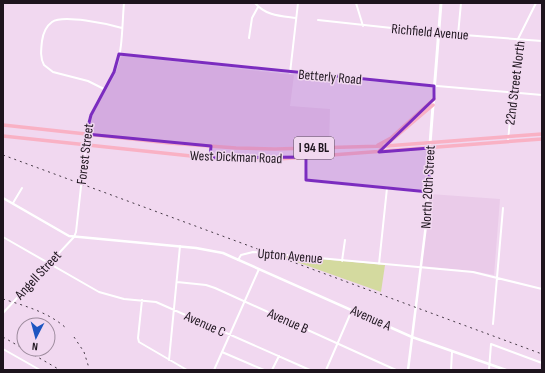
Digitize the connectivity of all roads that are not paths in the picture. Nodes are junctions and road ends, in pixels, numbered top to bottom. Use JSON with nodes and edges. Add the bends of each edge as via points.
{"nodes":[{"id":1,"x":124,"y":3,"type":"edge"},
{"id":2,"x":255,"y":3,"type":"edge"},
{"id":3,"x":298,"y":3,"type":"edge"},
{"id":4,"x":356,"y":3,"type":"edge"},
{"id":5,"x":441,"y":3,"type":"edge"},
{"id":6,"x":461,"y":3,"type":"edge"},
{"id":7,"x":536,"y":3,"type":"edge"},
{"id":8,"x":258,"y":7,"type":"junction"},
{"id":9,"x":296,"y":18,"type":"junction"},
{"id":10,"x":318,"y":20,"type":"dead end"},
{"id":11,"x":363,"y":26,"type":"junction"},
{"id":12,"x":122,"y":28,"type":"junction"},
{"id":13,"x":438,"y":33,"type":"junction"},
{"id":14,"x":458,"y":35,"type":"junction"},
{"id":15,"x":249,"y":38,"type":"dead end"},
{"id":16,"x":518,"y":39,"type":"junction"},
{"id":17,"x":542,"y":41,"type":"edge"},
{"id":18,"x":119,"y":54,"type":"junction"},
{"id":19,"x":290,"y":73,"type":"junction"},
{"id":20,"x":434,"y":86,"type":"junction"},
{"id":21,"x":104,"y":89,"type":"junction"},
{"id":22,"x":513,"y":93,"type":"junction"},
{"id":23,"x":542,"y":95,"type":"edge"},
{"id":24,"x":434,"y":99,"type":"junction"},
{"id":25,"x":433,"y":105,"type":"junction"},
{"id":26,"x":3,"y":125,"type":"edge"},
{"id":27,"x":86,"y":134,"type":"junction"},
{"id":28,"x":542,"y":134,"type":"edge"},
{"id":29,"x":3,"y":136,"type":"edge"},
{"id":30,"x":509,"y":136,"type":"junction"},
{"id":31,"x":542,"y":139,"type":"edge"},
{"id":32,"x":508,"y":142,"type":"junction"},
{"id":33,"x":430,"y":143,"type":"junction"},
{"id":34,"x":85,"y":144,"type":"junction"},
{"id":35,"x":211,"y":146,"type":"junction"},
{"id":36,"x":376,"y":146,"type":"junction"},
{"id":37,"x":386,"y":146,"type":"junction"},
{"id":38,"x":306,"y":148,"type":"junction"},
{"id":39,"x":430,"y":148,"type":"junction"},
{"id":40,"x":379,"y":152,"type":"junction"},
{"id":41,"x":306,"y":157,"type":"junction"},
{"id":42,"x":210,"y":158,"type":"junction"},
{"id":43,"x":22,"y":188,"type":"dead end"},
{"id":44,"x":387,"y":188,"type":"junction"},
{"id":45,"x":429,"y":192,"type":"junction"},
{"id":46,"x":3,"y":198,"type":"edge"},
{"id":47,"x":12,"y":204,"type":"junction"},
{"id":48,"x":503,"y":208,"type":"dead end"},
{"id":49,"x":3,"y":237,"type":"edge"},
{"id":50,"x":74,"y":237,"type":"junction"},
{"id":51,"x":345,"y":240,"type":"dead end"},
{"id":52,"x":180,"y":246,"type":"junction"},
{"id":53,"x":238,"y":260,"type":"junction"},
{"id":54,"x":342,"y":261,"type":"junction"},
{"id":55,"x":49,"y":263,"type":"junction"},
{"id":56,"x":379,"y":264,"type":"junction"},
{"id":57,"x":421,"y":268,"type":"junction"},
{"id":58,"x":259,"y":270,"type":"junction"},
{"id":59,"x":497,"y":278,"type":"junction"},
{"id":60,"x":177,"y":282,"type":"junction"},
{"id":61,"x":542,"y":289,"type":"edge"},
{"id":62,"x":142,"y":300,"type":"junction"},
{"id":63,"x":245,"y":302,"type":"junction"},
{"id":64,"x":174,"y":310,"type":"junction"},
{"id":65,"x":352,"y":310,"type":"junction"},
{"id":66,"x":3,"y":313,"type":"edge"},
{"id":67,"x":493,"y":324,"type":"dead end"},
{"id":68,"x":230,"y":335,"type":"junction"},
{"id":69,"x":412,"y":337,"type":"junction"},
{"id":70,"x":338,"y":344,"type":"junction"},
{"id":71,"x":3,"y":348,"type":"edge"},
{"id":72,"x":222,"y":352,"type":"junction"},
{"id":73,"x":452,"y":352,"type":"junction"},
{"id":74,"x":280,"y":356,"type":"junction"},
{"id":75,"x":169,"y":360,"type":"junction"},
{"id":76,"x":542,"y":363,"type":"edge"},
{"id":77,"x":490,"y":364,"type":"junction"},
{"id":78,"x":40,"y":370,"type":"edge"},
{"id":79,"x":187,"y":370,"type":"edge"},
{"id":80,"x":214,"y":370,"type":"edge"},
{"id":81,"x":264,"y":370,"type":"edge"},
{"id":82,"x":272,"y":370,"type":"edge"},
{"id":83,"x":310,"y":370,"type":"edge"},
{"id":84,"x":326,"y":370,"type":"edge"},
{"id":85,"x":396,"y":370,"type":"edge"},
{"id":86,"x":408,"y":370,"type":"edge"},
{"id":87,"x":450,"y":370,"type":"edge"},
{"id":88,"x":489,"y":370,"type":"edge"},
{"id":89,"x":506,"y":370,"type":"edge"}],
"edges":[{"from":1,"to":12,"type":"street","name":"Forest Street"},
{"from":2,"to":8,"type":"street"},
{"from":3,"to":9,"type":"street"},
{"from":4,"to":11,"type":"street"},
{"from":5,"to":13,"type":"main road","name":"North 20th Street"},
{"from":6,"to":14,"type":"street"},
{"from":7,"to":16,"type":"street","name":"22nd Street North"},
{"from":8,"to":9,"type":"street","via":[[273,15]]},
{"from":8,"to":15,"type":"street","via":[[252,18]]},
{"from":9,"to":19,"type":"street"},
{"from":10,"to":11,"type":"street","name":"Richfield Avenue"},
{"from":11,"to":13,"type":"street","name":"Richfield Avenue"},
{"from":12,"to":18,"type":"street","name":"Forest Street"},
{"from":12,"to":21,"type":"street","via":[[107,23],[60,20],[53,21],[43,35],[41,55],[44,65],[53,72],[88,81]]},
{"from":13,"to":14,"type":"street","name":"Richfield Avenue"},
{"from":13,"to":20,"type":"main road","name":"North 20th Street"},
{"from":14,"to":16,"type":"street","name":"Richfield Avenue"},
{"from":16,"to":17,"type":"street","name":"Richfield Avenue"},
{"from":16,"to":22,"type":"street","name":"22nd Street North"},
{"from":18,"to":19,"type":"street","name":"Betterly Road"},
{"from":18,"to":21,"type":"street","name":"Forest Street"},
{"from":19,"to":20,"type":"street","name":"Betterly Road"},
{"from":20,"to":22,"type":"street","name":"Betterly Road"},
{"from":20,"to":24,"type":"main road","name":"North 20th Street"},
{"from":21,"to":27,"type":"street","name":"Forest Street","via":[[91,114]]},
{"from":22,"to":23,"type":"street","name":"Betterly Road"},
{"from":22,"to":30,"type":"street","name":"22nd Street North"},
{"from":24,"to":25,"type":"main road","name":"North 20th Street"},
{"from":24,"to":36,"type":"main road","via":[[391,138]]},
{"from":25,"to":33,"type":"main road","name":"North 20th Street"},
{"from":25,"to":37,"type":"main road"},
{"from":26,"to":27,"type":"main road","name":"West Dickman Road","number":"I 94 BL"},
{"from":27,"to":34,"type":"street","name":"Forest Street"},
{"from":27,"to":35,"type":"main road","name":"West Dickman Road","number":"I 94 BL"},
{"from":28,"to":30,"type":"main road","name":"West Dickman Road","number":"I 94 BL"},
{"from":29,"to":34,"type":"main road","name":"West Dickman Road","number":"I 94 BL"},
{"from":30,"to":32,"type":"street","name":"22nd Street North"},
{"from":30,"to":33,"type":"main road","name":"West Dickman Road","number":"I 94 BL"},
{"from":31,"to":32,"type":"main road","name":"West Dickman Road","number":"I 94 BL"},
{"from":32,"to":39,"type":"main road","name":"West Dickman Road","number":"I 94 BL"},
{"from":33,"to":37,"type":"main road","name":"West Dickman Road","number":"I 94 BL"},
{"from":33,"to":39,"type":"main road","name":"North 20th Street"},
{"from":34,"to":42,"type":"main road","name":"West Dickman Road","number":"I 94 BL"},
{"from":34,"to":50,"type":"street","name":"Forest Street","via":[[78,226]]},
{"from":35,"to":38,"type":"main road","name":"West Dickman Road","number":"I 94 BL"},
{"from":35,"to":42,"type":"street"},
{"from":36,"to":37,"type":"main road","name":"West Dickman Road","number":"I 94 BL"},
{"from":36,"to":38,"type":"main road","name":"West Dickman Road","number":"I 94 BL"},
{"from":37,"to":40,"type":"main road"},
{"from":38,"to":41,"type":"street"},
{"from":39,"to":40,"type":"main road","name":"West Dickman Road","number":"I 94 BL"},
{"from":39,"to":45,"type":"street","name":"North 20th Street"},
{"from":40,"to":41,"type":"main road","name":"West Dickman Road","number":"I 94 BL"},
{"from":41,"to":42,"type":"main road","name":"West Dickman Road","number":"I 94 BL"},
{"from":41,"to":44,"type":"street","via":[[306,180]]},
{"from":43,"to":47,"type":"street"},
{"from":44,"to":45,"type":"street"},
{"from":44,"to":56,"type":"street"},
{"from":45,"to":57,"type":"street","name":"North 20th Street"},
{"from":46,"to":47,"type":"street","name":"Upton Avenue"},
{"from":47,"to":50,"type":"street","name":"Upton Avenue"},
{"from":48,"to":59,"type":"street"},
{"from":49,"to":55,"type":"street","name":"Avenue C"},
{"from":50,"to":52,"type":"street","name":"Upton Avenue"},
{"from":50,"to":55,"type":"street","name":"Angell Street"},
{"from":51,"to":54,"type":"street"},
{"from":52,"to":53,"type":"street","name":"Upton Avenue","via":[[223,253]]},
{"from":52,"to":60,"type":"street"},
{"from":53,"to":54,"type":"street","name":"Upton Avenue","via":[[242,255],[253,252]]},
{"from":53,"to":58,"type":"street","name":"Avenue A"},
{"from":54,"to":56,"type":"street","name":"Upton Avenue"},
{"from":55,"to":62,"type":"street","name":"Avenue C","via":[[97,291],[117,298]]},
{"from":55,"to":66,"type":"street","name":"Angell Street"},
{"from":56,"to":57,"type":"street","name":"Upton Avenue"},
{"from":57,"to":59,"type":"street","name":"Upton Avenue","via":[[473,272]]},
{"from":57,"to":69,"type":"street","name":"North 20th Street"},
{"from":58,"to":63,"type":"street"},
{"from":58,"to":65,"type":"street","name":"Avenue A"},
{"from":59,"to":61,"type":"street","name":"Upton Avenue"},
{"from":59,"to":67,"type":"street"},
{"from":60,"to":63,"type":"street","name":"Avenue B","via":[[206,285]]},
{"from":60,"to":64,"type":"street"},
{"from":62,"to":64,"type":"street","name":"Avenue C","via":[[156,302]]},
{"from":62,"to":75,"type":"street","via":[[138,338],[141,344]]},
{"from":63,"to":68,"type":"street"},
{"from":63,"to":70,"type":"street","name":"Avenue B"},
{"from":64,"to":68,"type":"street","name":"Avenue C"},
{"from":64,"to":75,"type":"street"},
{"from":65,"to":69,"type":"street","name":"Avenue A"},
{"from":65,"to":70,"type":"street"},
{"from":68,"to":72,"type":"street"},
{"from":68,"to":74,"type":"street","name":"Avenue C"},
{"from":69,"to":73,"type":"street","name":"Avenue A"},
{"from":69,"to":86,"type":"street","name":"North 20th Street"},
{"from":70,"to":84,"type":"street"},
{"from":70,"to":85,"type":"street","name":"Avenue B"},
{"from":71,"to":78,"type":"street"},
{"from":72,"to":80,"type":"street"},
{"from":72,"to":81,"type":"street"},
{"from":73,"to":77,"type":"street","name":"Avenue A"},
{"from":73,"to":87,"type":"street"},
{"from":74,"to":82,"type":"street"},
{"from":74,"to":83,"type":"street","name":"Avenue C"},
{"from":75,"to":79,"type":"street"},
{"from":76,"to":77,"type":"street","via":[[491,344]]},
{"from":77,"to":88,"type":"street"},
{"from":77,"to":89,"type":"street","name":"Avenue A"}]}
